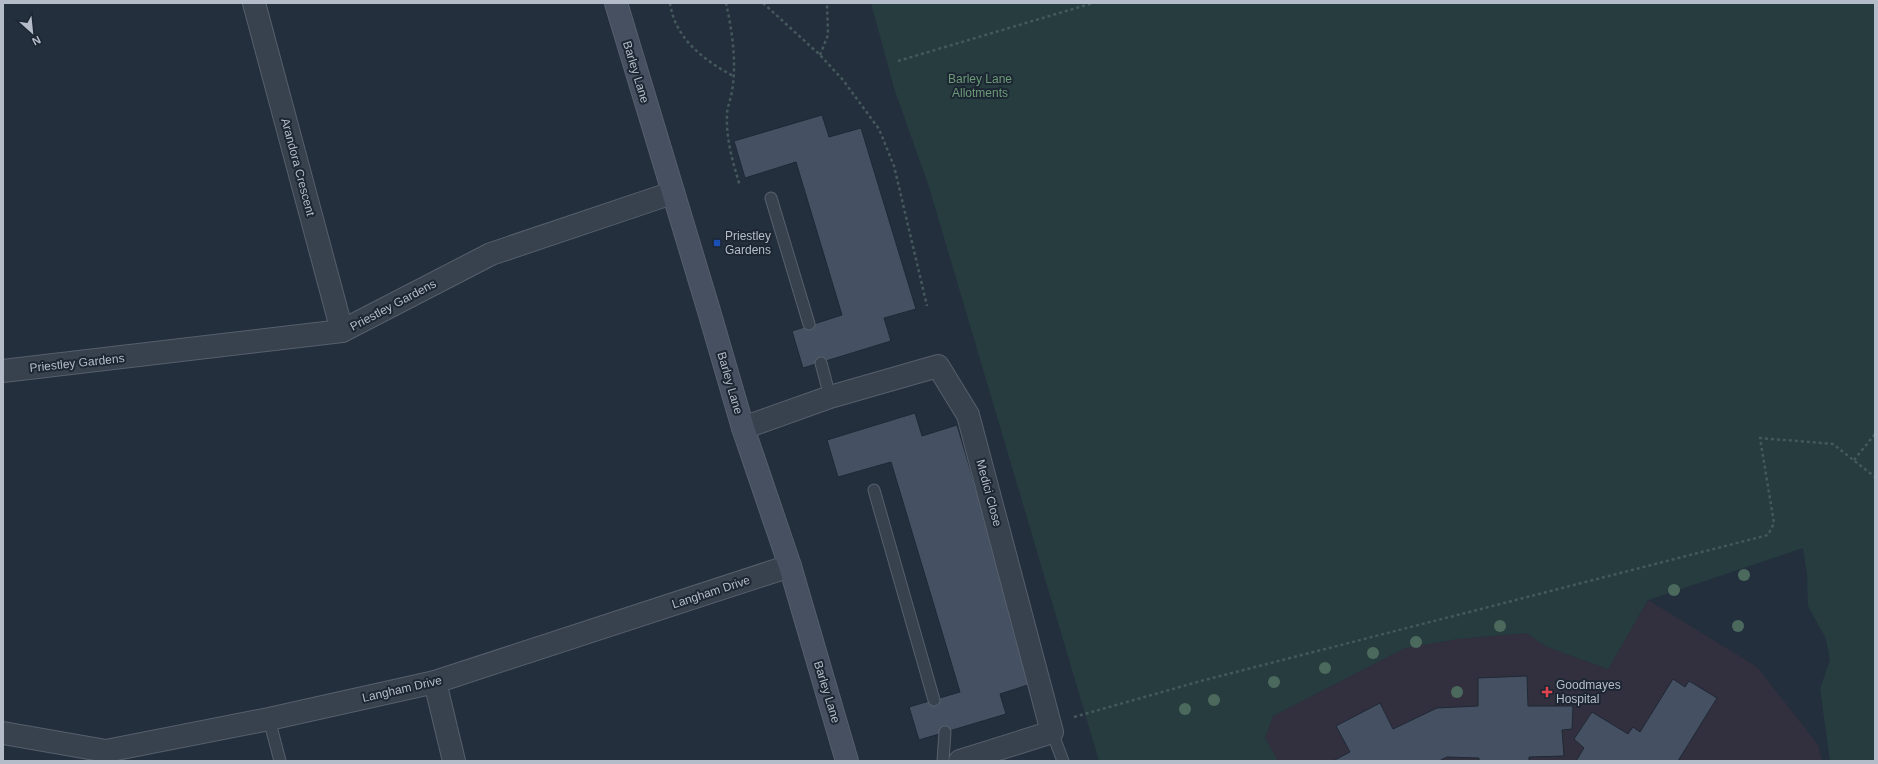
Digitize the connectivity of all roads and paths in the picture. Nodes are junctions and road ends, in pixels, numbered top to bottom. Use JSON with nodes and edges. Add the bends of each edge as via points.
{"nodes":[{"id":1,"x":254,"y":3,"type":"edge"},
{"id":2,"x":616,"y":3,"type":"edge"},
{"id":3,"x":670,"y":3,"type":"edge"},
{"id":4,"x":726,"y":3,"type":"edge"},
{"id":5,"x":763,"y":3,"type":"edge"},
{"id":6,"x":827,"y":3,"type":"edge"},
{"id":7,"x":1093,"y":3,"type":"edge"},
{"id":8,"x":820,"y":55,"type":"junction"},
{"id":9,"x":898,"y":61,"type":"dead end"},
{"id":10,"x":734,"y":76,"type":"junction"},
{"id":11,"x":740,"y":186,"type":"dead end"},
{"id":12,"x":672,"y":193,"type":"junction"},
{"id":13,"x":771,"y":198,"type":"dead end"},
{"id":14,"x":927,"y":306,"type":"dead end"},
{"id":15,"x":809,"y":324,"type":"dead end"},
{"id":16,"x":342,"y":331,"type":"junction"},
{"id":17,"x":821,"y":363,"type":"dead end"},
{"id":18,"x":3,"y":371,"type":"edge"},
{"id":19,"x":830,"y":397,"type":"junction"},
{"id":20,"x":743,"y":428,"type":"junction"},
{"id":21,"x":1875,"y":434,"type":"edge"},
{"id":22,"x":1854,"y":460,"type":"junction"},
{"id":23,"x":1875,"y":477,"type":"edge"},
{"id":24,"x":874,"y":490,"type":"dead end"},
{"id":25,"x":790,"y":566,"type":"junction"},
{"id":26,"x":435,"y":682,"type":"junction"},
{"id":27,"x":934,"y":700,"type":"dead end"},
{"id":28,"x":269,"y":718,"type":"junction"},
{"id":29,"x":1051,"y":728,"type":"junction"},
{"id":30,"x":945,"y":732,"type":"dead end"},
{"id":31,"x":3,"y":733,"type":"edge"},
{"id":32,"x":107,"y":756,"type":"edge"},
{"id":33,"x":280,"y":761,"type":"edge"},
{"id":34,"x":454,"y":761,"type":"edge"},
{"id":35,"x":847,"y":761,"type":"edge"},
{"id":36,"x":943,"y":761,"type":"edge"},
{"id":37,"x":960,"y":761,"type":"edge"},
{"id":38,"x":1063,"y":761,"type":"edge"}],
"edges":[{"from":1,"to":16,"type":"street","name":"Arandora Crescent"},
{"from":2,"to":12,"type":"main road","name":"Barley Lane"},
{"from":3,"to":10,"type":"path","via":[[683,36],[696,52]]},
{"from":4,"to":10,"type":"path"},
{"from":5,"to":8,"type":"path"},
{"from":6,"to":8,"type":"path","via":[[828,35]]},
{"from":7,"to":9,"type":"path"},
{"from":8,"to":14,"type":"path","via":[[843,80],[879,129],[894,166]]},
{"from":10,"to":11,"type":"path","via":[[726,112],[727,135]]},
{"from":12,"to":16,"type":"street","name":"Priestley Gardens","via":[[491,254]]},
{"from":12,"to":20,"type":"main road","name":"Barley Lane"},
{"from":13,"to":15,"type":"lane"},
{"from":16,"to":18,"type":"street","name":"Priestley Gardens"},
{"from":17,"to":19,"type":"lane"},
{"from":19,"to":20,"type":"street","name":"Medici Close"},
{"from":19,"to":29,"type":"street","name":"Medici Close","via":[[938,366],[968,415]]},
{"from":20,"to":25,"type":"main road","name":"Barley Lane"},
{"from":21,"to":22,"type":"path"},
{"from":22,"to":23,"type":"path"},
{"from":22,"to":29,"type":"path","via":[[1833,444],[1760,438],[1774,523],[1768,536],[1201,681]]},
{"from":24,"to":27,"type":"lane"},
{"from":25,"to":26,"type":"street","name":"Langham Drive"},
{"from":25,"to":35,"type":"main road","name":"Barley Lane"},
{"from":26,"to":28,"type":"street","name":"Langham Drive"},
{"from":26,"to":34,"type":"street"},
{"from":28,"to":32,"type":"street","name":"Langham Drive"},
{"from":28,"to":33,"type":"lane"},
{"from":29,"to":37,"type":"street"},
{"from":29,"to":38,"type":"lane"},
{"from":30,"to":36,"type":"lane"},
{"from":31,"to":32,"type":"street","name":"Langham Drive"}]}
